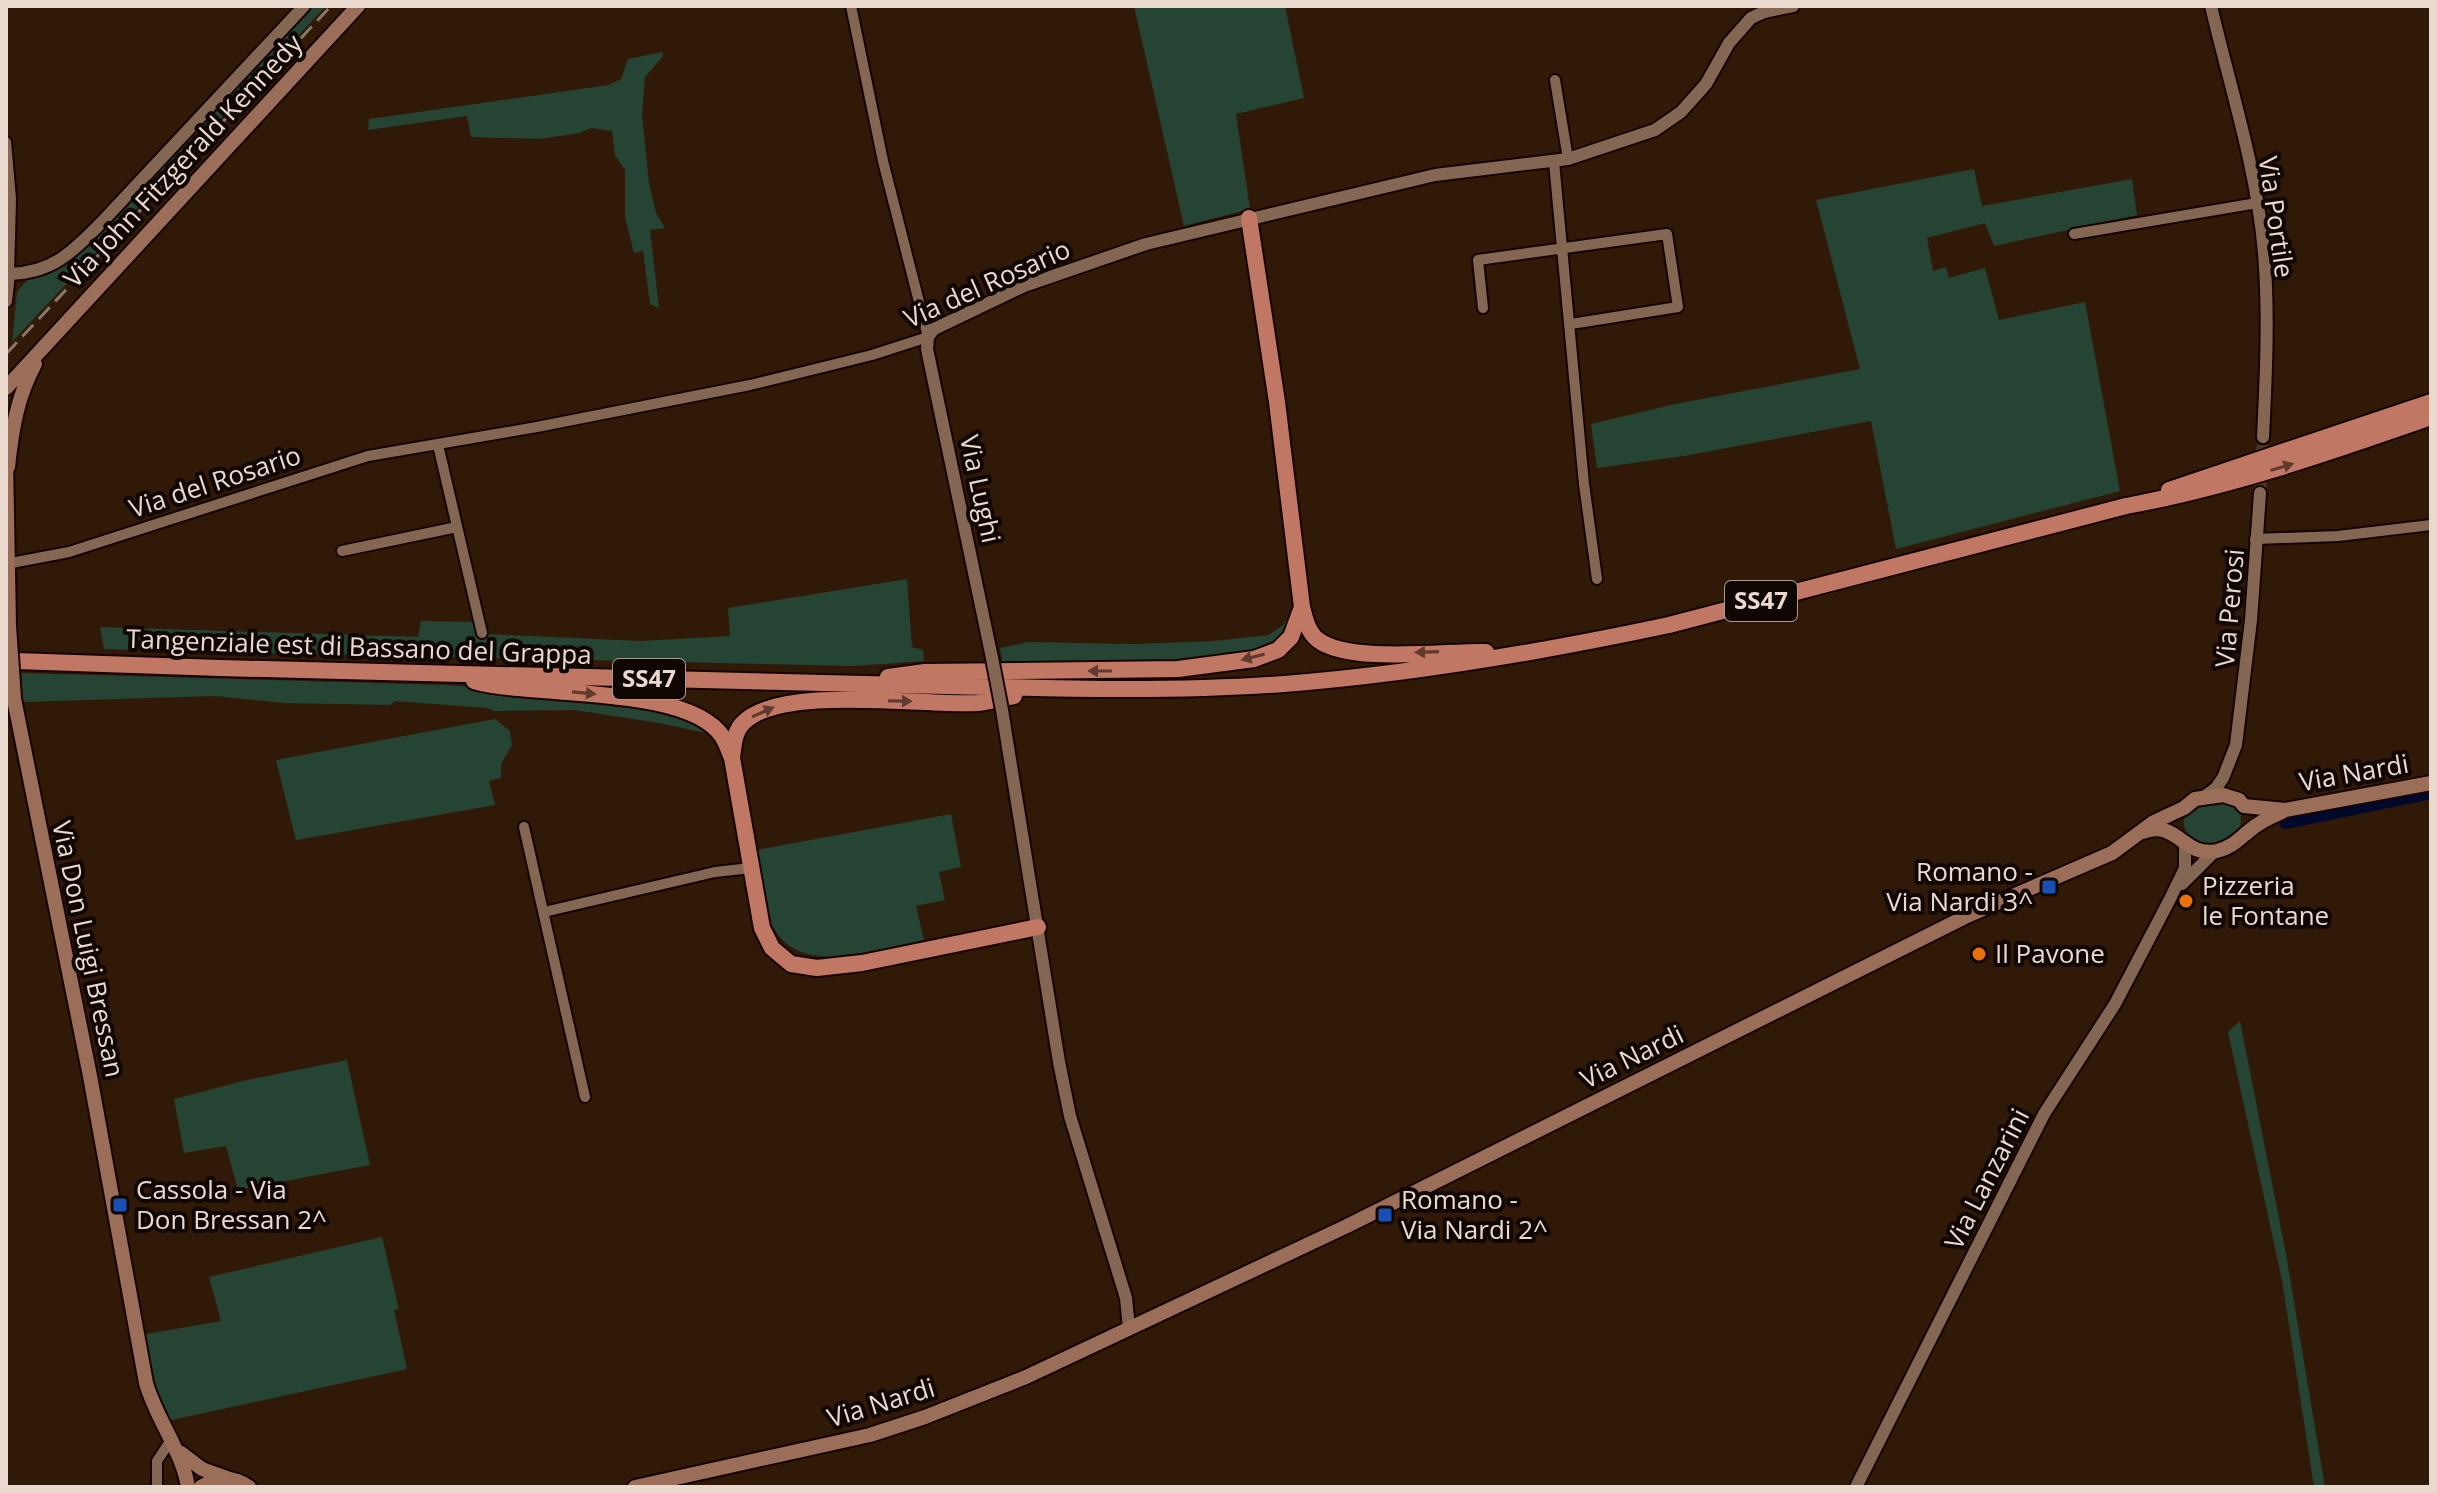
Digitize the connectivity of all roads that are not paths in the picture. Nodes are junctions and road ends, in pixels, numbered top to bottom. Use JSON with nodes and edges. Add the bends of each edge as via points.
{"nodes":[{"id":1,"x":304,"y":6,"type":"edge"},
{"id":2,"x":358,"y":6,"type":"edge"},
{"id":3,"x":851,"y":6,"type":"edge"},
{"id":4,"x":1793,"y":6,"type":"edge"},
{"id":5,"x":2211,"y":6,"type":"edge"},
{"id":6,"x":1555,"y":80,"type":"dead end"},
{"id":7,"x":6,"y":142,"type":"edge"},
{"id":8,"x":1568,"y":159,"type":"junction"},
{"id":9,"x":1554,"y":162,"type":"junction"},
{"id":10,"x":2257,"y":203,"type":"junction"},
{"id":11,"x":1249,"y":218,"type":"junction"},
{"id":12,"x":2074,"y":234,"type":"dead end"},
{"id":13,"x":1563,"y":249,"type":"junction"},
{"id":14,"x":9,"y":274,"type":"junction"},
{"id":15,"x":6,"y":301,"type":"edge"},
{"id":16,"x":1483,"y":308,"type":"dead end"},
{"id":17,"x":1571,"y":324,"type":"junction"},
{"id":18,"x":928,"y":337,"type":"junction"},
{"id":19,"x":44,"y":349,"type":"junction"},
{"id":20,"x":6,"y":388,"type":"edge"},
{"id":21,"x":13,"y":395,"type":"edge"},
{"id":22,"x":2431,"y":402,"type":"edge"},
{"id":23,"x":2431,"y":417,"type":"edge"},
{"id":24,"x":2263,"y":437,"type":"tunnel mouth"},
{"id":25,"x":438,"y":445,"type":"junction"},
{"id":26,"x":6,"y":459,"type":"edge"},
{"id":27,"x":6,"y":479,"type":"edge"},
{"id":28,"x":2260,"y":493,"type":"tunnel mouth"},
{"id":29,"x":2126,"y":506,"type":"junction"},
{"id":30,"x":2431,"y":525,"type":"edge"},
{"id":31,"x":457,"y":527,"type":"junction"},
{"id":32,"x":2255,"y":539,"type":"junction"},
{"id":33,"x":342,"y":551,"type":"dead end"},
{"id":34,"x":6,"y":564,"type":"edge"},
{"id":35,"x":1597,"y":579,"type":"dead end"},
{"id":36,"x":1302,"y":607,"type":"junction"},
{"id":37,"x":482,"y":633,"type":"dead end"},
{"id":38,"x":1520,"y":654,"type":"junction"},
{"id":39,"x":16,"y":661,"type":"dead end"},
{"id":40,"x":452,"y":674,"type":"junction"},
{"id":41,"x":845,"y":684,"type":"junction"},
{"id":42,"x":1047,"y":689,"type":"junction"},
{"id":43,"x":2232,"y":757,"type":"junction"},
{"id":44,"x":732,"y":758,"type":"junction"},
{"id":45,"x":2431,"y":783,"type":"edge"},
{"id":46,"x":2205,"y":796,"type":"junction"},
{"id":47,"x":2241,"y":803,"type":"junction"},
{"id":48,"x":2184,"y":808,"type":"junction"},
{"id":49,"x":2285,"y":810,"type":"junction"},
{"id":50,"x":524,"y":827,"type":"dead end"},
{"id":51,"x":2139,"y":833,"type":"junction"},
{"id":52,"x":2245,"y":833,"type":"junction"},
{"id":53,"x":2183,"y":842,"type":"junction"},
{"id":54,"x":2214,"y":852,"type":"junction"},
{"id":55,"x":751,"y":868,"type":"junction"},
{"id":56,"x":2170,"y":899,"type":"junction"},
{"id":57,"x":544,"y":912,"type":"junction"},
{"id":58,"x":1038,"y":927,"type":"junction"},
{"id":59,"x":585,"y":1097,"type":"dead end"},
{"id":60,"x":1126,"y":1298,"type":"junction"},
{"id":61,"x":1145,"y":1322,"type":"junction"},
{"id":62,"x":1129,"y":1328,"type":"junction"},
{"id":63,"x":171,"y":1440,"type":"junction"},
{"id":64,"x":230,"y":1479,"type":"junction"},
{"id":65,"x":157,"y":1487,"type":"edge"},
{"id":66,"x":188,"y":1487,"type":"edge"},
{"id":67,"x":201,"y":1487,"type":"edge"},
{"id":68,"x":249,"y":1487,"type":"edge"},
{"id":69,"x":639,"y":1487,"type":"edge"},
{"id":70,"x":1856,"y":1487,"type":"edge"}],
"edges":[{"from":1,"to":14,"type":"street","via":[[67,257]]},
{"from":2,"to":19,"type":"main road","name":"Via John Fitzgerald Kennedy"},
{"from":3,"to":18,"type":"street","name":"Via Lughi"},
{"from":4,"to":8,"type":"street","name":"Via del Rosario","via":[[1751,18],[1729,43],[1706,84],[1681,112],[1655,130]]},
{"from":5,"to":10,"type":"street","name":"Via Portile"},
{"from":6,"to":8,"type":"street"},
{"from":7,"to":14,"type":"street"},
{"from":8,"to":9,"type":"street","name":"Via del Rosario"},
{"from":9,"to":11,"type":"street","name":"Via del Rosario","via":[[1435,175]]},
{"from":9,"to":13,"type":"street"},
{"from":10,"to":12,"type":"street"},
{"from":10,"to":24,"type":"street","name":"Via Portile","via":[[2264,254]]},
{"from":11,"to":18,"type":"street","name":"Via del Rosario","via":[[1146,244],[1024,286],[934,329]]},
{"from":11,"to":36,"type":"highway"},
{"from":13,"to":16,"type":"street","via":[[1478,260]]},
{"from":13,"to":17,"type":"street"},
{"from":13,"to":17,"type":"street","via":[[1667,234],[1678,307]]},
{"from":14,"to":15,"type":"street"},
{"from":17,"to":35,"type":"street"},
{"from":18,"to":25,"type":"street","name":"Via del Rosario","via":[[750,385]]},
{"from":18,"to":58,"type":"street","name":"Via Lughi","bridge":true,"via":[[1002,710]]},
{"from":19,"to":20,"type":"main road","name":"Via John Fitzgerald Kennedy"},
{"from":19,"to":21,"type":"main road","name":"Via John Fitzgerald Kennedy"},
{"from":21,"to":27,"type":"main road","name":"Via John Fitzgerald Kennedy"},
{"from":22,"to":29,"type":"highway","name":"Tangenziale est di Bassano del Grappa","number":"SS47"},
{"from":29,"to":23,"type":"highway","name":"Tangenziale est di Bassano del Grappa","number":"SS47","one_way":true,"via":[[2190,494]]},
{"from":25,"to":31,"type":"street"},
{"from":25,"to":34,"type":"street","name":"Via del Rosario","via":[[368,456],[69,552]]},
{"from":26,"to":27,"type":"main road","name":"Via Don Luigi Bressan"},
{"from":27,"to":34,"type":"main road","name":"Via Don Luigi Bressan"},
{"from":28,"to":32,"type":"street"},
{"from":29,"to":38,"type":"highway","name":"Tangenziale est di Bassano del Grappa","number":"SS47","via":[[1669,625]]},
{"from":30,"to":32,"type":"street","name":"Via Perosi"},
{"from":31,"to":33,"type":"street"},
{"from":31,"to":37,"type":"street"},
{"from":32,"to":43,"type":"street","name":"Via Perosi","via":[[2243,702]]},
{"from":34,"to":63,"type":"main road","name":"Via Don Luigi Bressan","bridge":true,"via":[[14,699],[146,1383]]},
{"from":38,"to":36,"type":"highway","one_way":true,"via":[[1355,652],[1318,640]]},
{"from":36,"to":41,"type":"highway","one_way":true,"via":[[1291,637],[1278,650],[1254,659],[1178,669],[925,672]]},
{"from":38,"to":42,"type":"highway","name":"Tangenziale est di Bassano del Grappa","number":"SS47","via":[[1285,684]]},
{"from":39,"to":40,"type":"highway","name":"Tangenziale est di Bassano del Grappa","number":"SS47"},
{"from":40,"to":41,"type":"highway","name":"Tangenziale est di Bassano del Grappa","number":"SS47"},
{"from":40,"to":44,"type":"highway","one_way":true,"via":[[496,687],[672,707],[710,724]]},
{"from":41,"to":42,"type":"highway","name":"Tangenziale est di Bassano del Grappa","number":"SS47"},
{"from":44,"to":42,"type":"highway","one_way":true,"via":[[742,724],[780,705],[980,703]]},
{"from":43,"to":46,"type":"street","via":[[2223,778]]},
{"from":43,"to":47,"type":"street","via":[[2231,784]]},
{"from":44,"to":55,"type":"highway"},
{"from":45,"to":49,"type":"main road","name":"Via Nardi"},
{"from":46,"to":47,"type":"main road","name":"Via Nardi","via":[[2223,795]]},
{"from":46,"to":48,"type":"main road","name":"Via Nardi"},
{"from":47,"to":49,"type":"main road","name":"Via Nardi"},
{"from":47,"to":52,"type":"main road","via":[[2249,820]]},
{"from":48,"to":51,"type":"main road","name":"Via Nardi"},
{"from":48,"to":53,"type":"main road","via":[[2178,820]]},
{"from":49,"to":52,"type":"main road","name":"Via Nardi"},
{"from":50,"to":57,"type":"street"},
{"from":51,"to":53,"type":"main road","via":[[2170,830]]},
{"from":51,"to":61,"type":"main road","name":"Via Nardi","via":[[2112,853],[1969,915]]},
{"from":52,"to":54,"type":"main road","name":"Via Nardi"},
{"from":53,"to":54,"type":"main road","via":[[2194,850]]},
{"from":53,"to":56,"type":"street","name":"Via Lanzarini","via":[[2185,868]]},
{"from":54,"to":56,"type":"street","name":"Via Lanzarini"},
{"from":55,"to":57,"type":"street"},
{"from":55,"to":58,"type":"highway","via":[[762,928],[772,948],[791,964],[817,968],[862,963]]},
{"from":56,"to":70,"type":"street","name":"Via Lanzarini","via":[[2115,1004],[2044,1114]]},
{"from":57,"to":59,"type":"street"},
{"from":58,"to":60,"type":"street","name":"Via Lughi","via":[[1070,1116]]},
{"from":60,"to":61,"type":"street"},
{"from":60,"to":62,"type":"street"},
{"from":61,"to":62,"type":"main road","name":"Via Nardi"},
{"from":62,"to":69,"type":"main road","name":"Via Nardi","via":[[1026,1377],[870,1435]]},
{"from":63,"to":64,"type":"main road","name":"Via Don Luigi Bressan","via":[[202,1469]]},
{"from":63,"to":65,"type":"street","via":[[157,1461]]},
{"from":63,"to":66,"type":"main road","name":"Via Don Luigi Bressan"},
{"from":64,"to":67,"type":"main road"},
{"from":64,"to":68,"type":"main road","name":"Via Don Luigi Bressan"}]}
